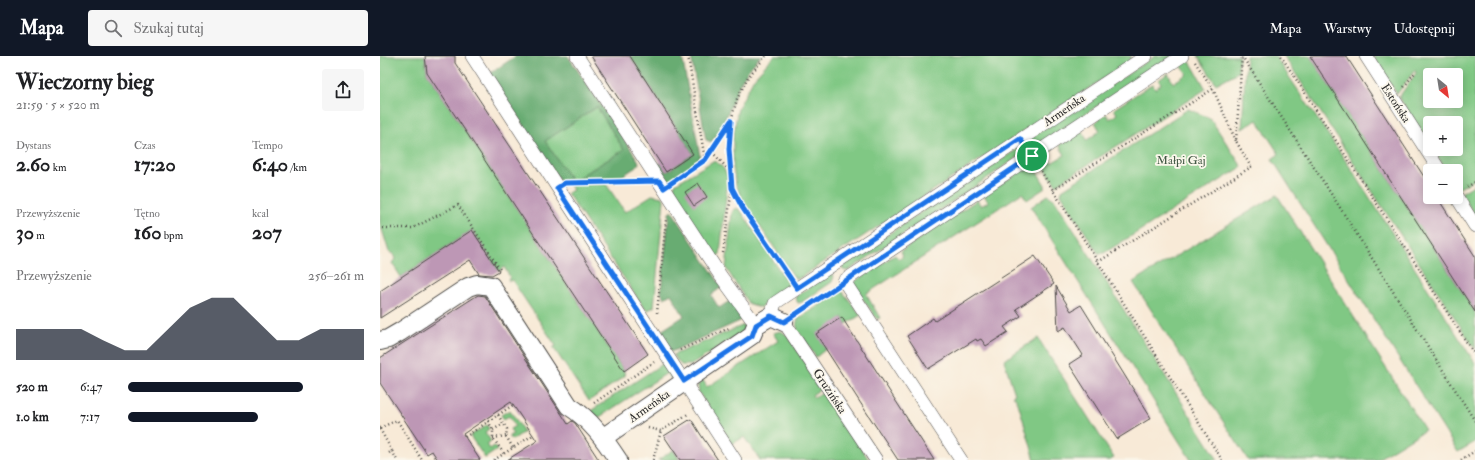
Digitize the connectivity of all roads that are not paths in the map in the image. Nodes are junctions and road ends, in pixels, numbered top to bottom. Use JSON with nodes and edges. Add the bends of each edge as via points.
{"nodes":[{"id":1,"x":472,"y":56,"type":"edge"},
{"id":2,"x":577,"y":56,"type":"edge"},
{"id":3,"x":1146,"y":56,"type":"edge"},
{"id":4,"x":1182,"y":56,"type":"edge"},
{"id":5,"x":1366,"y":56,"type":"edge"},
{"id":6,"x":1435,"y":164,"type":"edge"},
{"id":7,"x":1461,"y":204,"type":"edge"},
{"id":8,"x":1475,"y":226,"type":"edge"},
{"id":9,"x":778,"y":319,"type":"junction"},
{"id":10,"x":753,"y":322,"type":"junction"},
{"id":11,"x":380,"y":341,"type":"edge"},
{"id":12,"x":684,"y":381,"type":"junction"},
{"id":13,"x":604,"y":437,"type":"junction"},
{"id":14,"x":618,"y":460,"type":"edge"},
{"id":15,"x":735,"y":460,"type":"edge"},
{"id":16,"x":876,"y":460,"type":"edge"},
{"id":17,"x":961,"y":460,"type":"edge"}],
"edges":[{"from":1,"to":12,"type":"street"},
{"from":2,"to":10,"type":"street"},
{"from":3,"to":9,"type":"street","name":"Armeńska","via":[[774,303]]},
{"from":4,"to":17,"type":"street","name":"Armeńska","via":[[844,281]]},
{"from":5,"to":6,"type":"street","name":"Estońska"},
{"from":7,"to":8,"type":"street"},
{"from":9,"to":10,"type":"street","name":"Armeńska"},
{"from":9,"to":16,"type":"street","name":"Gruzińska"},
{"from":10,"to":12,"type":"street","name":"Armeńska","via":[[752,336]]},
{"from":11,"to":13,"type":"street","via":[[400,332],[468,287],[477,284],[491,286],[569,406],[579,412]]},
{"from":12,"to":13,"type":"street","name":"Armeńska"},
{"from":12,"to":15,"type":"street"},
{"from":13,"to":14,"type":"street"}]}
